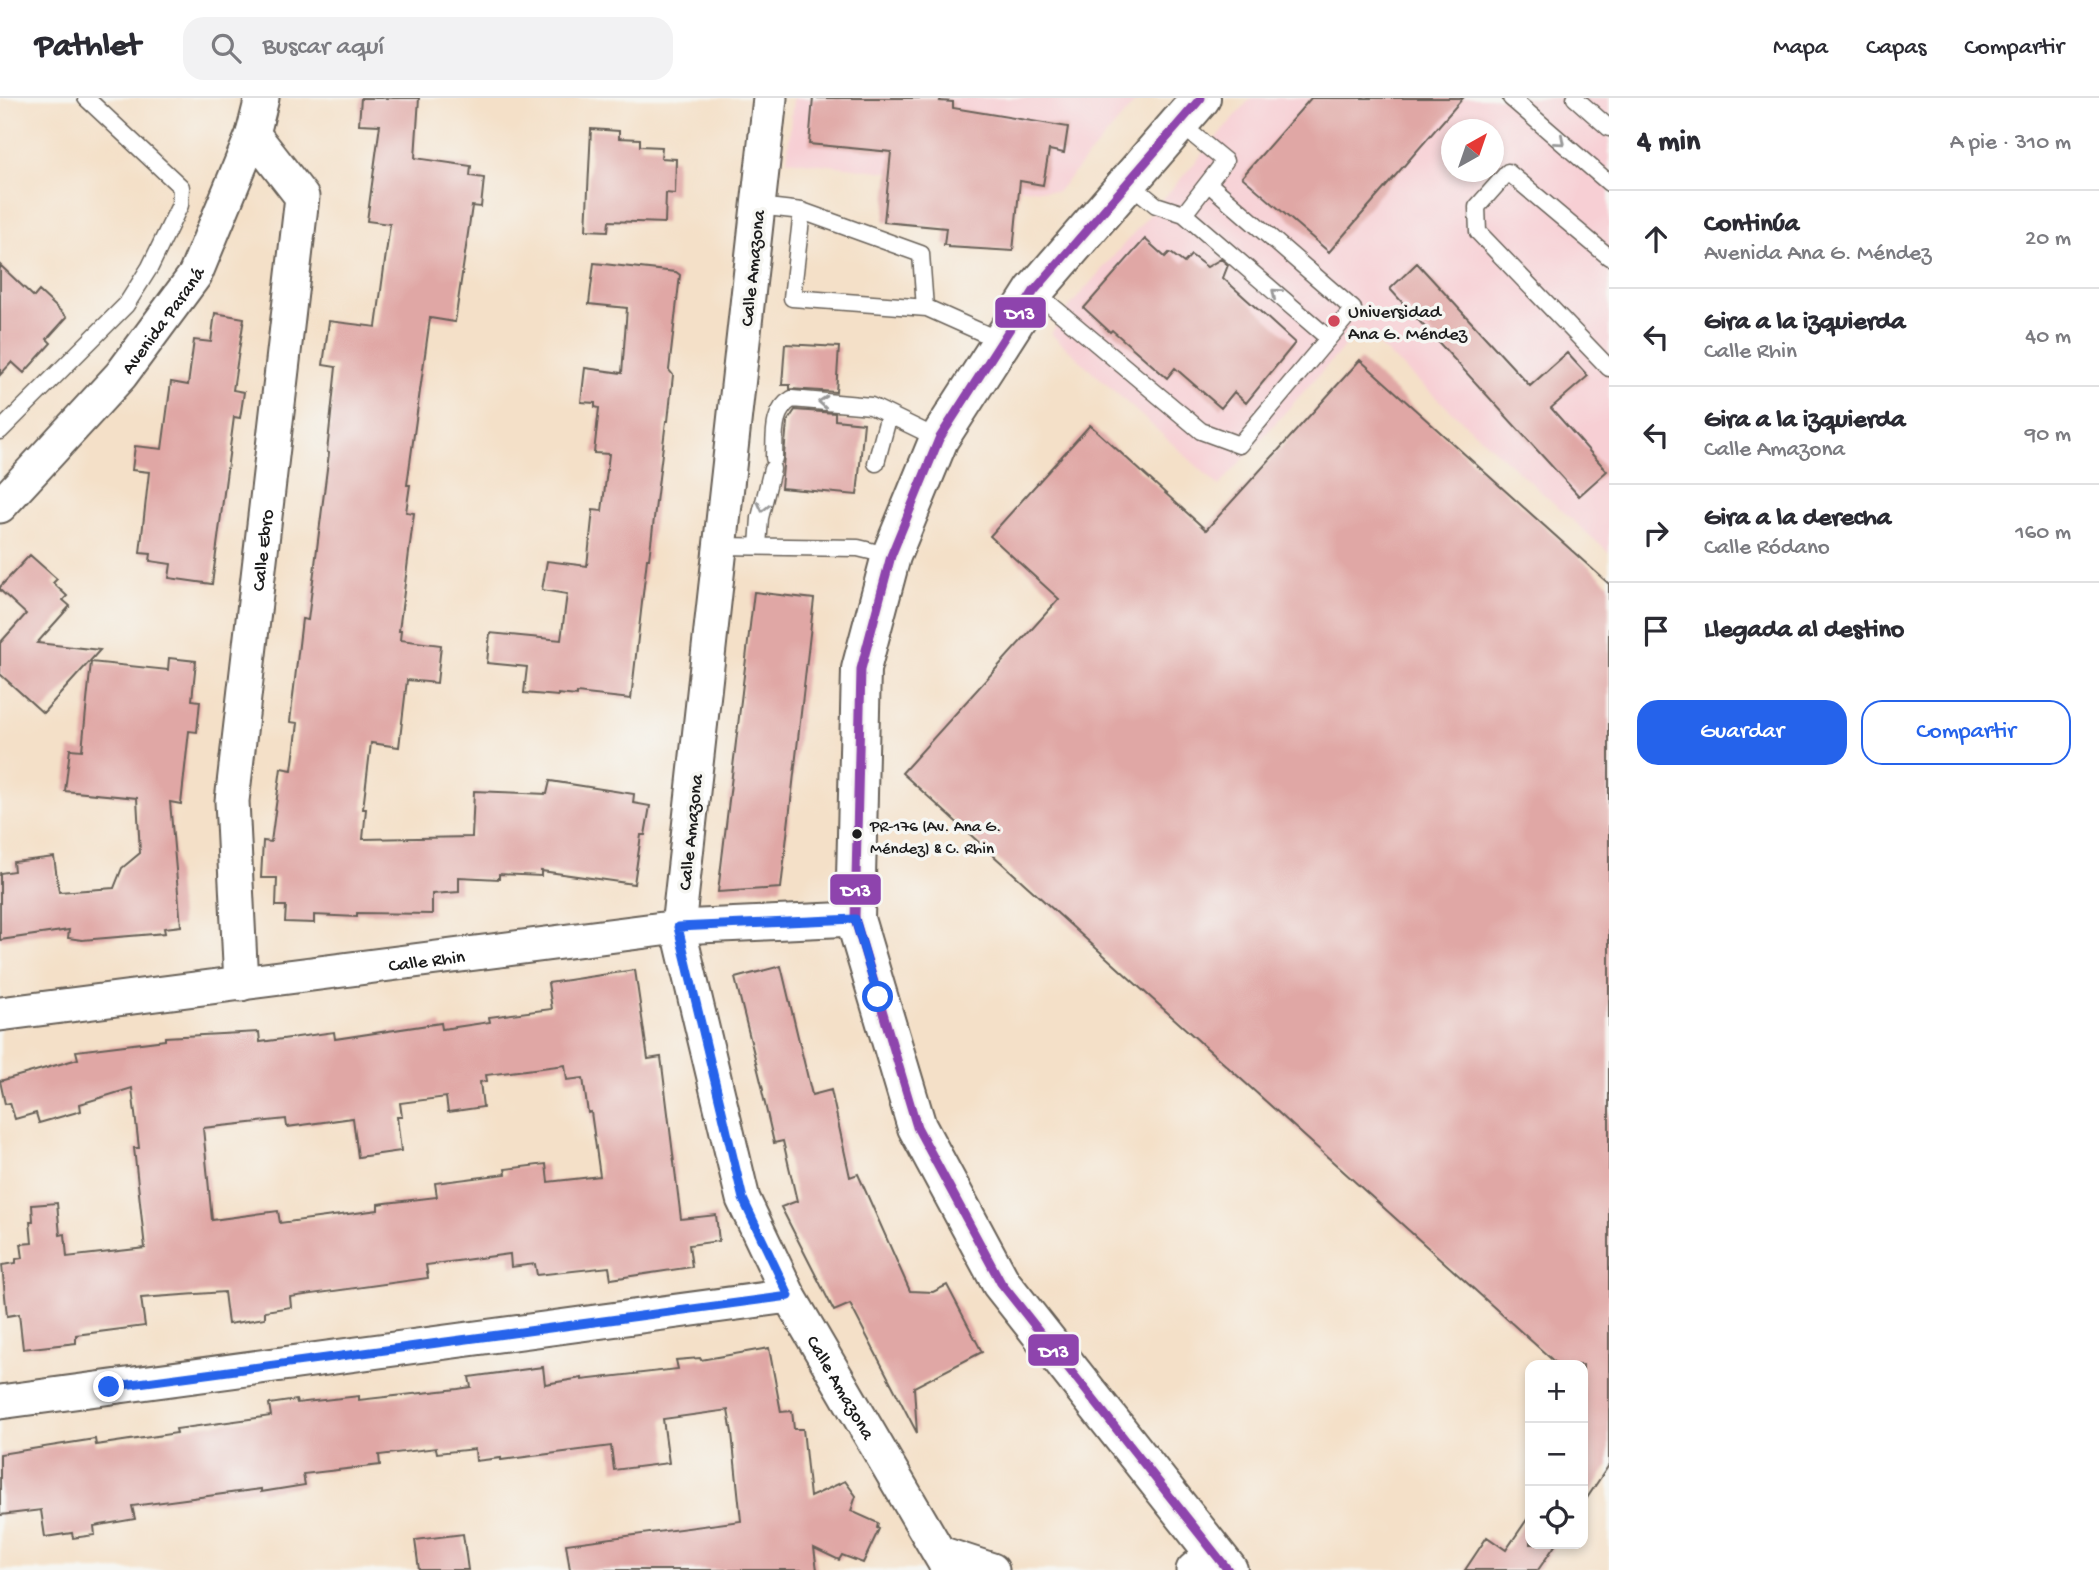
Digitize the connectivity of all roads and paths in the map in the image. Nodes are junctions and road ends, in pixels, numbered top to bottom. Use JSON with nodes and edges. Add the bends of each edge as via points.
{"nodes":[{"id":1,"x":86,"y":98,"type":"edge"},
{"id":2,"x":262,"y":98,"type":"edge"},
{"id":3,"x":770,"y":98,"type":"edge"},
{"id":4,"x":1511,"y":98,"type":"edge"},
{"id":5,"x":1575,"y":98,"type":"edge"},
{"id":6,"x":1190,"y":111,"type":"edge"},
{"id":7,"x":1609,"y":128,"type":"edge"},
{"id":8,"x":253,"y":134,"type":"junction"},
{"id":9,"x":1129,"y":183,"type":"junction"},
{"id":10,"x":1609,"y":183,"type":"edge"},
{"id":11,"x":1209,"y":184,"type":"junction"},
{"id":12,"x":758,"y":206,"type":"junction"},
{"id":13,"x":802,"y":211,"type":"junction"},
{"id":14,"x":1184,"y":214,"type":"junction"},
{"id":15,"x":1609,"y":257,"type":"edge"},
{"id":16,"x":1034,"y":291,"type":"junction"},
{"id":17,"x":925,"y":308,"type":"junction"},
{"id":18,"x":1327,"y":337,"type":"junction"},
{"id":19,"x":1001,"y":341,"type":"junction"},
{"id":20,"x":1609,"y":368,"type":"edge"},
{"id":21,"x":889,"y":415,"type":"junction"},
{"id":22,"x":0,"y":431,"type":"edge"},
{"id":23,"x":939,"y":439,"type":"junction"},
{"id":24,"x":876,"y":463,"type":"dead end"},
{"id":25,"x":5,"y":490,"type":"edge"},
{"id":26,"x":720,"y":546,"type":"junction"},
{"id":27,"x":758,"y":546,"type":"junction"},
{"id":28,"x":891,"y":556,"type":"junction"},
{"id":29,"x":855,"y":919,"type":"junction"},
{"id":30,"x":678,"y":927,"type":"junction"},
{"id":31,"x":240,"y":984,"type":"junction"},
{"id":32,"x":0,"y":1014,"type":"edge"},
{"id":33,"x":789,"y":1296,"type":"junction"},
{"id":34,"x":0,"y":1402,"type":"edge"},
{"id":35,"x":944,"y":1562,"type":"edge"},
{"id":36,"x":1212,"y":1564,"type":"edge"},
{"id":37,"x":992,"y":1570,"type":"edge"}],
"edges":[{"from":1,"to":22,"type":"lane","via":[[181,187],[180,205],[126,305]]},
{"from":2,"to":8,"type":"street","name":"Avenida Paraná"},
{"from":3,"to":12,"type":"street","name":"Calle Amazona"},
{"from":4,"to":10,"type":"lane","one_way":true},
{"from":5,"to":7,"type":"lane"},
{"from":6,"to":9,"type":"main road"},
{"from":6,"to":11,"type":"lane","via":[[1225,161]]},
{"from":8,"to":25,"type":"street","name":"Avenida Paraná","via":[[195,275],[121,375]]},
{"from":8,"to":31,"type":"street","name":"Calle Ebro","via":[[302,197],[232,801]]},
{"from":9,"to":14,"type":"lane","via":[[1156,205]]},
{"from":9,"to":16,"type":"main road"},
{"from":11,"to":14,"type":"lane"},
{"from":11,"to":18,"type":"lane","via":[[1353,309]]},
{"from":12,"to":13,"type":"lane"},
{"from":12,"to":26,"type":"street","name":"Calle Amazona"},
{"from":13,"to":17,"type":"lane","via":[[921,254]]},
{"from":13,"to":17,"type":"lane","via":[[792,298]]},
{"from":18,"to":14,"type":"lane","one_way":true},
{"from":15,"to":20,"type":"lane","via":[[1508,172],[1477,207],[1478,232]]},
{"from":16,"to":18,"type":"lane","via":[[1201,431],[1239,445]]},
{"from":16,"to":19,"type":"main road"},
{"from":17,"to":19,"type":"lane"},
{"from":19,"to":23,"type":"main road"},
{"from":21,"to":23,"type":"lane"},
{"from":21,"to":24,"type":"lane"},
{"from":21,"to":27,"type":"lane","one_way":true,"via":[[871,406],[792,399],[780,408]]},
{"from":23,"to":28,"type":"main road"},
{"from":26,"to":27,"type":"lane"},
{"from":26,"to":30,"type":"street","name":"Calle Amazona"},
{"from":27,"to":28,"type":"lane","via":[[858,548]]},
{"from":28,"to":29,"type":"main road","via":[[861,669]]},
{"from":29,"to":30,"type":"street","name":"Calle Rhin"},
{"from":29,"to":36,"type":"main road","via":[[916,1127],[1000,1283]]},
{"from":30,"to":31,"type":"street","name":"Calle Rhin"},
{"from":30,"to":33,"type":"street","name":"Calle Amazona","via":[[743,1199]]},
{"from":31,"to":32,"type":"street","name":"Calle Rhin"},
{"from":33,"to":34,"type":"street"},
{"from":33,"to":35,"type":"street","name":"Calle Amazona"},
{"from":35,"to":37,"type":"street"}]}
